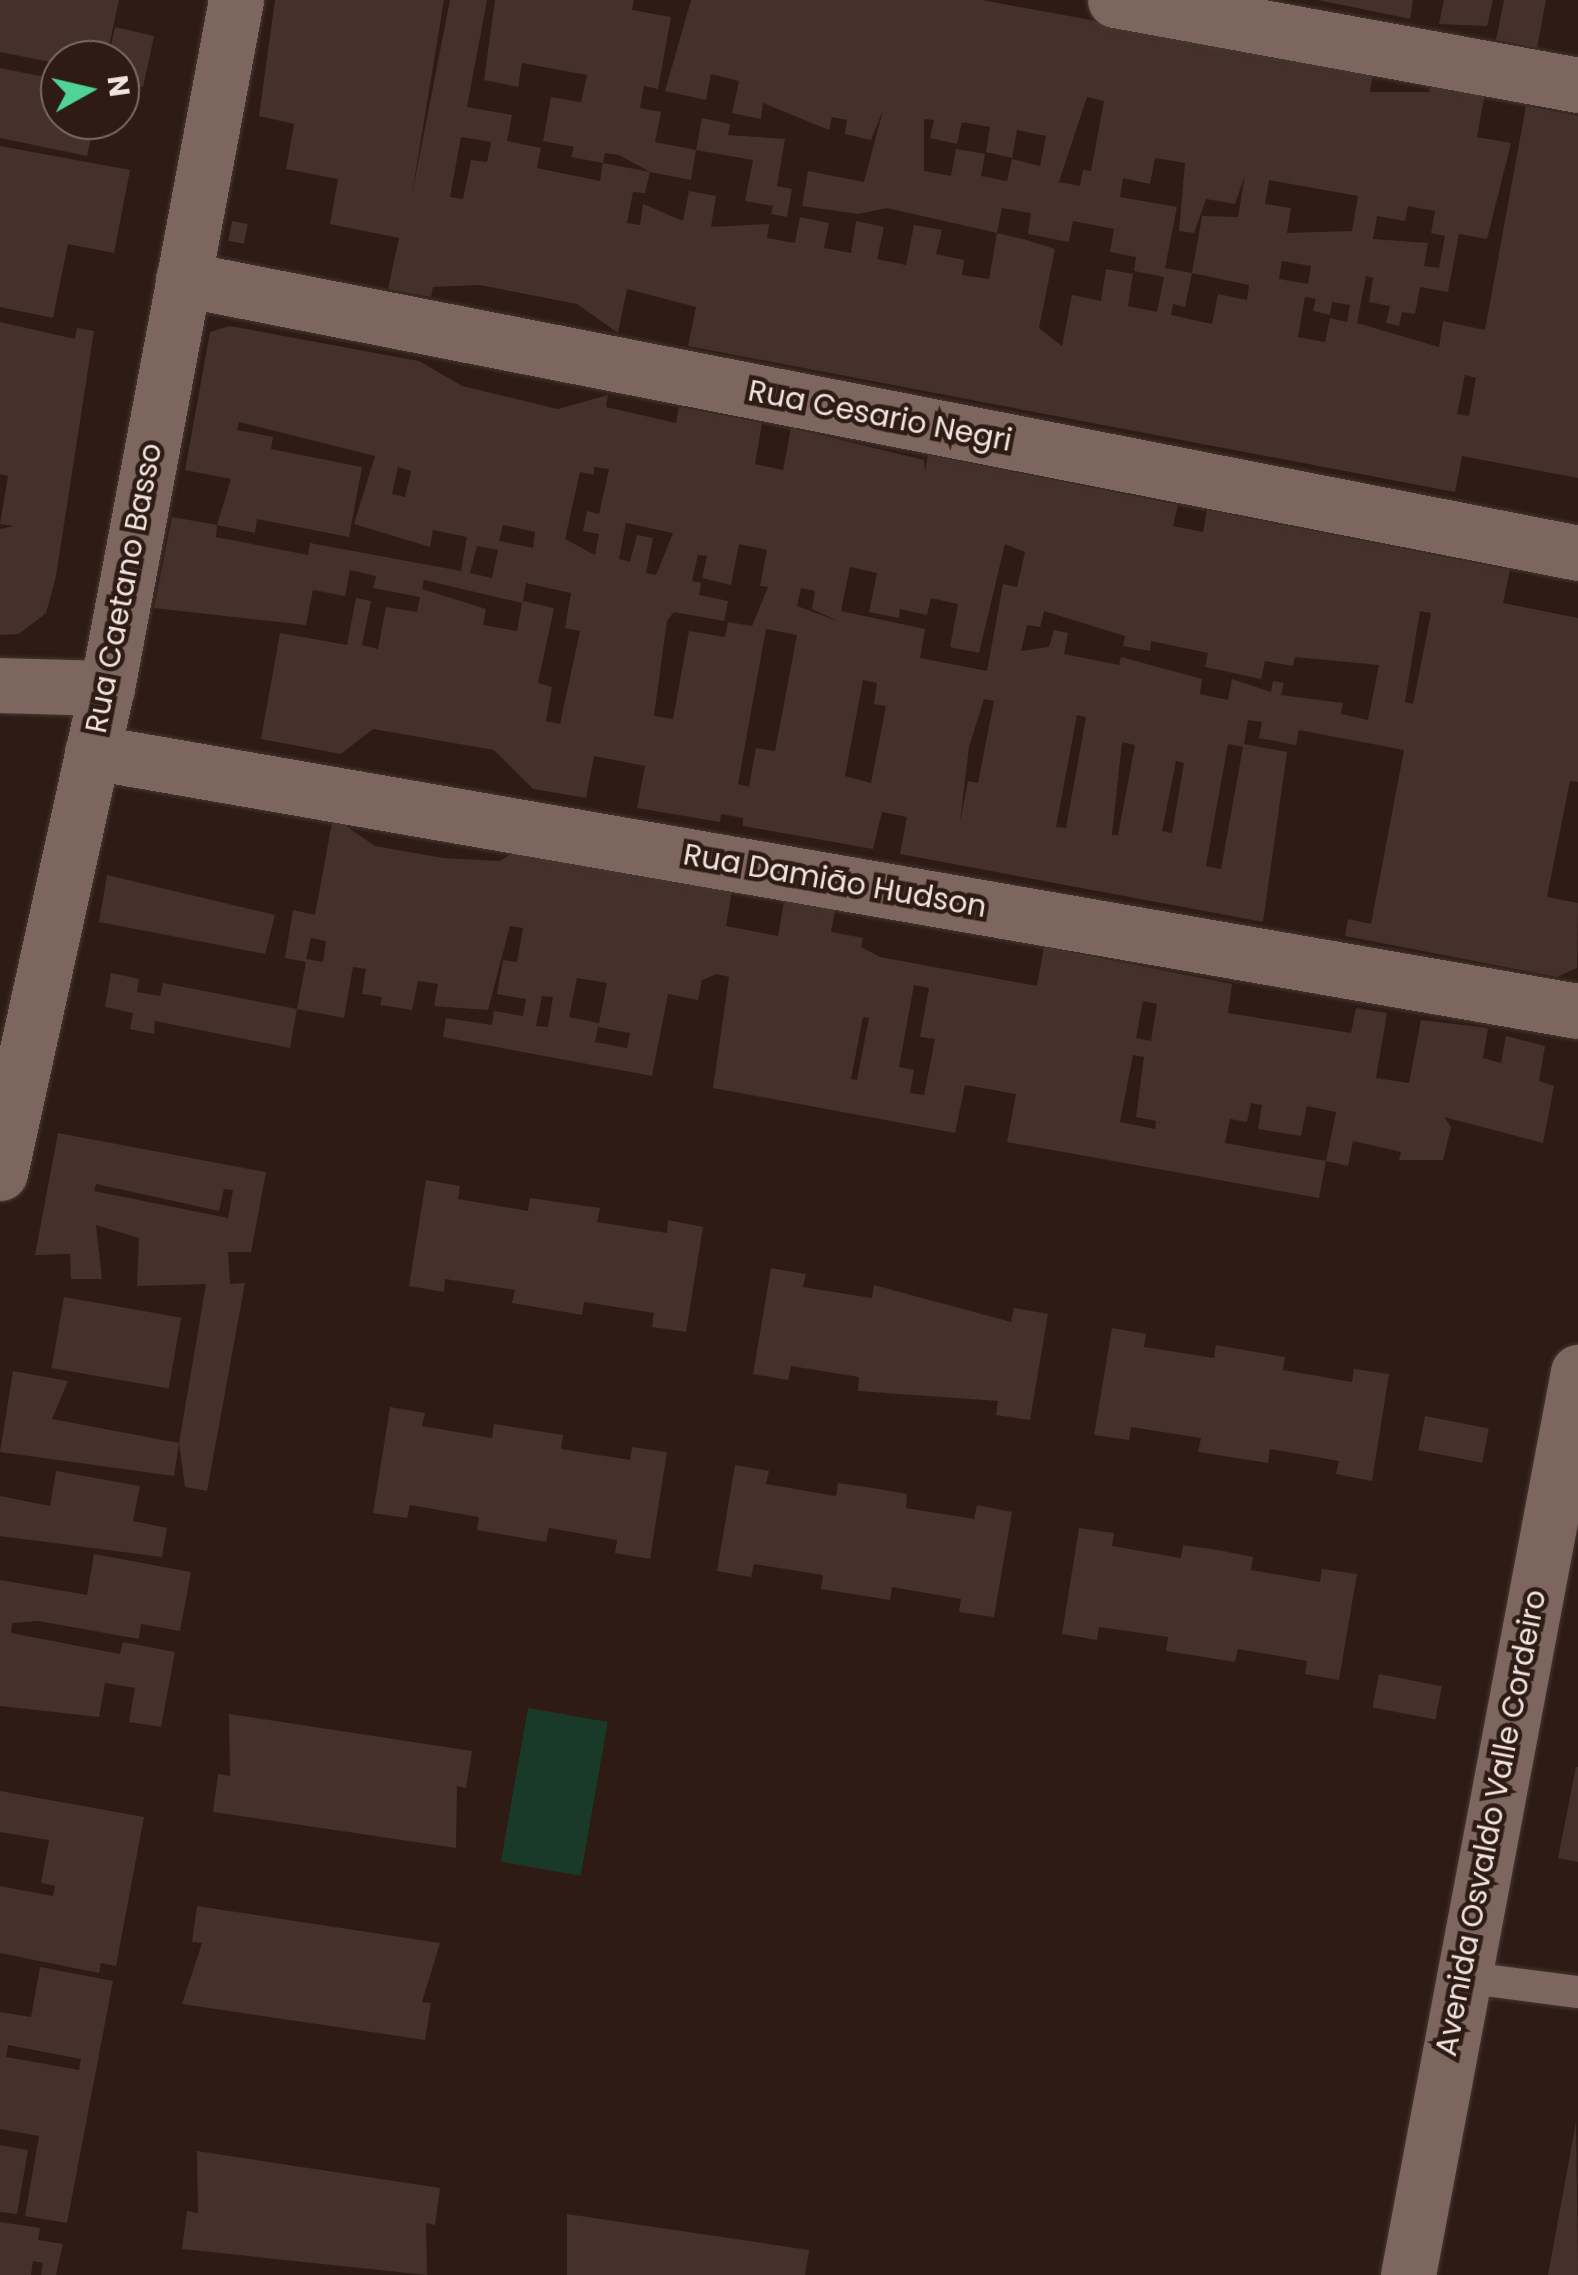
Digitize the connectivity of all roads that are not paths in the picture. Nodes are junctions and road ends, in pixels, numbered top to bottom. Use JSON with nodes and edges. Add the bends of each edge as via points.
{"nodes":[{"id":1,"x":236,"y":0,"type":"edge"},
{"id":2,"x":1115,"y":0,"type":"edge"},
{"id":3,"x":1578,"y":85,"type":"edge"},
{"id":4,"x":183,"y":279,"type":"junction"},
{"id":5,"x":1578,"y":553,"type":"edge"},
{"id":6,"x":0,"y":685,"type":"edge"},
{"id":7,"x":107,"y":688,"type":"junction"},
{"id":8,"x":92,"y":752,"type":"junction"},
{"id":9,"x":1578,"y":1011,"type":"edge"},
{"id":10,"x":0,"y":1173,"type":"edge"},
{"id":11,"x":1578,"y":1372,"type":"edge"},
{"id":12,"x":1462,"y":1977,"type":"junction"},
{"id":13,"x":1578,"y":1992,"type":"edge"},
{"id":14,"x":1408,"y":2275,"type":"edge"}],
"edges":[{"from":1,"to":4,"type":"street","name":"Rua Caetano Basso"},
{"from":2,"to":3,"type":"street"},
{"from":4,"to":5,"type":"street","name":"Rua Cesario Negri"},
{"from":4,"to":7,"type":"street","name":"Rua Caetano Basso"},
{"from":6,"to":7,"type":"street"},
{"from":7,"to":8,"type":"street","name":"Rua Caetano Basso"},
{"from":8,"to":9,"type":"street","name":"Rua Damião Hudson"},
{"from":8,"to":10,"type":"street","name":"Rua Caetano Basso"},
{"from":11,"to":12,"type":"street","name":"Avenida Osvaldo Valle Cordeiro"},
{"from":12,"to":13,"type":"lane"},
{"from":12,"to":14,"type":"street","name":"Avenida Osvaldo Valle Cordeiro"}]}
